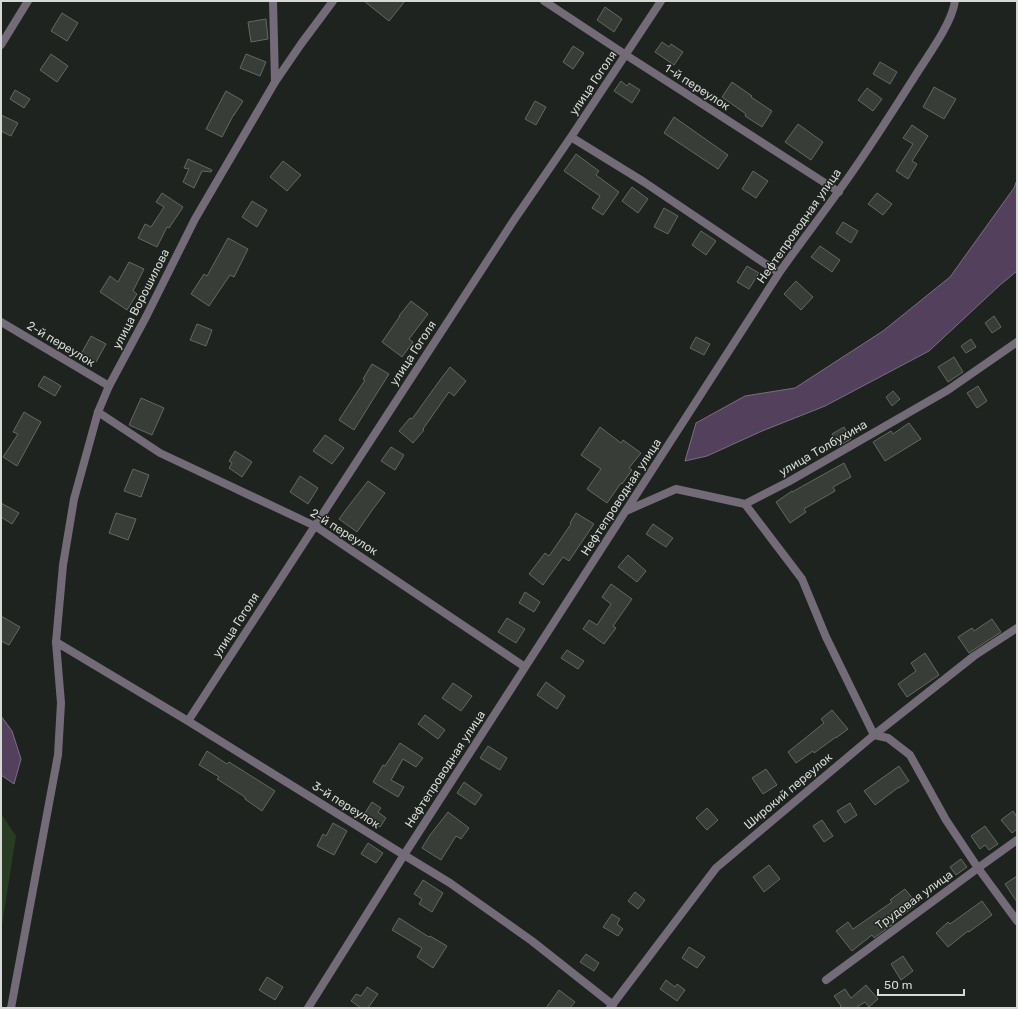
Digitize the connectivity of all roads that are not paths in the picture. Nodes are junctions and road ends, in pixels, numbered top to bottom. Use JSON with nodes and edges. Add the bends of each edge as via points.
{"nodes":[{"id":1,"x":28,"y":1,"type":"edge"},
{"id":2,"x":273,"y":1,"type":"edge"},
{"id":3,"x":333,"y":1,"type":"edge"},
{"id":4,"x":544,"y":1,"type":"edge"},
{"id":5,"x":662,"y":1,"type":"edge"},
{"id":6,"x":955,"y":1,"type":"edge"},
{"id":7,"x":1,"y":45,"type":"edge"},
{"id":8,"x":626,"y":56,"type":"junction"},
{"id":9,"x":275,"y":82,"type":"junction"},
{"id":10,"x":571,"y":137,"type":"junction"},
{"id":11,"x":838,"y":192,"type":"junction"},
{"id":12,"x":779,"y":274,"type":"junction"},
{"id":13,"x":1,"y":322,"type":"edge"},
{"id":14,"x":1017,"y":342,"type":"edge"},
{"id":15,"x":109,"y":386,"type":"junction"},
{"id":16,"x":98,"y":412,"type":"junction"},
{"id":17,"x":745,"y":504,"type":"junction"},
{"id":18,"x":626,"y":511,"type":"junction"},
{"id":19,"x":315,"y":526,"type":"junction"},
{"id":20,"x":1017,"y":628,"type":"edge"},
{"id":21,"x":56,"y":642,"type":"junction"},
{"id":22,"x":525,"y":667,"type":"junction"},
{"id":23,"x":188,"y":721,"type":"junction"},
{"id":24,"x":874,"y":735,"type":"junction"},
{"id":25,"x":1017,"y":840,"type":"edge"},
{"id":26,"x":404,"y":855,"type":"junction"},
{"id":27,"x":978,"y":868,"type":"junction"},
{"id":28,"x":1017,"y":921,"type":"edge"},
{"id":29,"x":826,"y":980,"type":"dead end"},
{"id":30,"x":612,"y":1006,"type":"edge"},
{"id":31,"x":11,"y":1008,"type":"edge"},
{"id":32,"x":308,"y":1008,"type":"edge"}],
"edges":[{"from":1,"to":7,"type":"street"},
{"from":2,"to":9,"type":"street"},
{"from":3,"to":9,"type":"street","name":"улица Ворошилова"},
{"from":4,"to":8,"type":"street","name":"1-й переулок"},
{"from":5,"to":8,"type":"street","name":"улица Гоголя"},
{"from":6,"to":11,"type":"street","name":"Нефтепроводная улица","via":[[942,33]]},
{"from":8,"to":10,"type":"street","name":"улица Гоголя"},
{"from":8,"to":11,"type":"street","name":"1-й переулок"},
{"from":9,"to":15,"type":"street","name":"улица Ворошилова","via":[[195,219]]},
{"from":10,"to":12,"type":"street","via":[[644,182]]},
{"from":10,"to":19,"type":"street","name":"улица Гоголя"},
{"from":11,"to":12,"type":"street","name":"Нефтепроводная улица"},
{"from":12,"to":18,"type":"street","name":"Нефтепроводная улица"},
{"from":13,"to":15,"type":"street","name":"2-й переулок"},
{"from":14,"to":17,"type":"street","name":"улица Толбухина","via":[[948,390]]},
{"from":15,"to":16,"type":"street","name":"улица Ворошилова"},
{"from":16,"to":19,"type":"street","name":"2-й переулок","via":[[160,453]]},
{"from":16,"to":21,"type":"street","name":"улица Ворошилова","via":[[74,499],[63,566]]},
{"from":17,"to":18,"type":"street","via":[[676,489]]},
{"from":17,"to":24,"type":"street","via":[[802,579],[826,637]]},
{"from":18,"to":22,"type":"street","name":"Нефтепроводная улица"},
{"from":19,"to":22,"type":"street","name":"2-й переулок"},
{"from":19,"to":23,"type":"street","name":"улица Гоголя"},
{"from":20,"to":24,"type":"street","name":"Широкий переулок","via":[[974,656]]},
{"from":21,"to":23,"type":"street","name":"3-й переулок"},
{"from":21,"to":31,"type":"street","name":"улица Ворошилова","via":[[61,703],[58,755]]},
{"from":22,"to":26,"type":"street","name":"Нефтепроводная улица"},
{"from":23,"to":26,"type":"street","name":"3-й переулок"},
{"from":24,"to":27,"type":"street","via":[[888,738],[910,756],[946,820]]},
{"from":24,"to":30,"type":"street","name":"Широкий переулок","via":[[716,868]]},
{"from":25,"to":27,"type":"street","name":"Трудовая улица"},
{"from":26,"to":30,"type":"street","name":"3-й переулок","via":[[450,883],[532,941]]},
{"from":26,"to":32,"type":"street","name":"Нефтепроводная улица"},
{"from":27,"to":28,"type":"street"},
{"from":27,"to":29,"type":"street","name":"Трудовая улица"}]}
